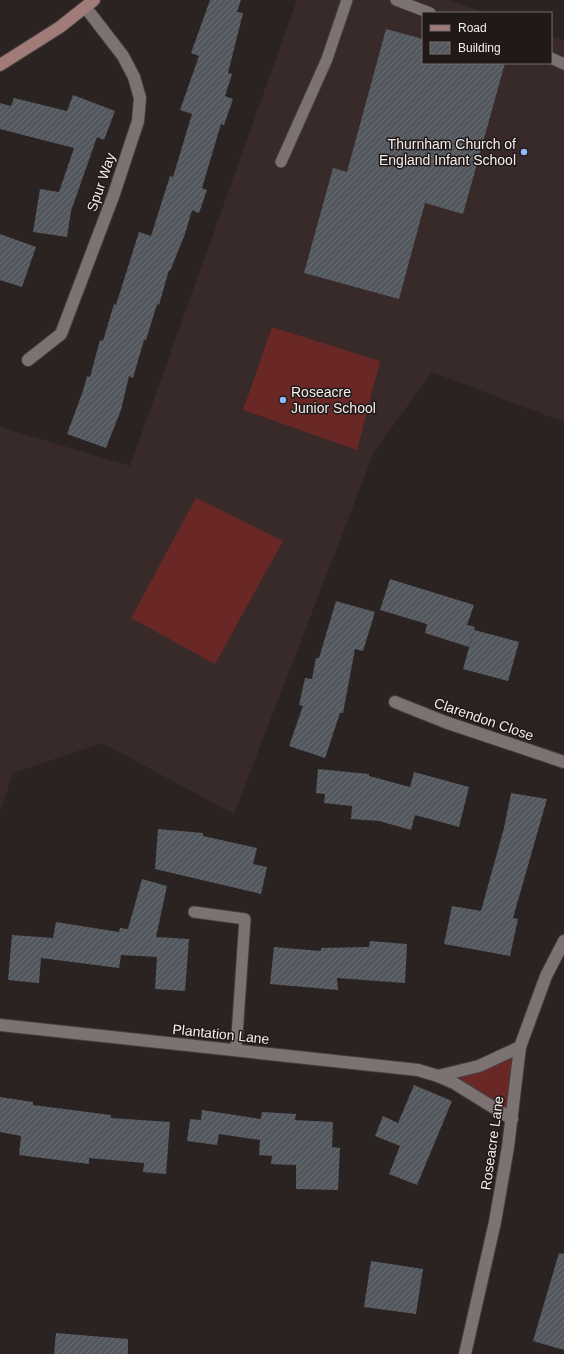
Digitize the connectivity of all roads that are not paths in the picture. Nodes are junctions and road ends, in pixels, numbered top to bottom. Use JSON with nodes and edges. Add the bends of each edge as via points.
{"nodes":[{"id":1,"x":347,"y":0,"type":"edge"},
{"id":2,"x":396,"y":0,"type":"edge"},
{"id":3,"x":90,"y":4,"type":"edge"},
{"id":4,"x":427,"y":12,"type":"edge"},
{"id":5,"x":552,"y":58,"type":"edge"},
{"id":6,"x":564,"y":64,"type":"edge"},
{"id":7,"x":0,"y":65,"type":"edge"},
{"id":8,"x":281,"y":162,"type":"dead end"},
{"id":9,"x":28,"y":360,"type":"dead end"},
{"id":10,"x":395,"y":702,"type":"dead end"},
{"id":11,"x":564,"y":762,"type":"edge"},
{"id":12,"x":194,"y":912,"type":"dead end"},
{"id":13,"x":564,"y":941,"type":"edge"},
{"id":14,"x":0,"y":1025,"type":"edge"},
{"id":15,"x":520,"y":1048,"type":"junction"},
{"id":16,"x":236,"y":1050,"type":"junction"},
{"id":17,"x":438,"y":1076,"type":"junction"},
{"id":18,"x":512,"y":1119,"type":"junction"},
{"id":19,"x":465,"y":1354,"type":"edge"}],
"edges":[{"from":1,"to":8,"type":"lane","via":[[327,59]]},
{"from":2,"to":4,"type":"lane"},
{"from":3,"to":7,"type":"street"},
{"from":3,"to":9,"type":"street","name":"Spur Way","via":[[134,77],[140,98],[138,121],[114,194],[61,334]]},
{"from":5,"to":6,"type":"lane"},
{"from":10,"to":11,"type":"street","name":"Clarendon Close","via":[[445,722]]},
{"from":12,"to":16,"type":"lane","via":[[245,919]]},
{"from":13,"to":15,"type":"street","name":"Roseacre Lane","via":[[546,976]]},
{"from":14,"to":16,"type":"street","name":"Plantation Lane"},
{"from":15,"to":17,"type":"street","via":[[479,1066]]},
{"from":15,"to":18,"type":"street","name":"Roseacre Lane"},
{"from":16,"to":17,"type":"street","name":"Plantation Lane","via":[[418,1070]]},
{"from":17,"to":18,"type":"street","name":"Plantation Lane"},
{"from":18,"to":19,"type":"street","name":"Roseacre Lane","via":[[495,1222]]}]}
